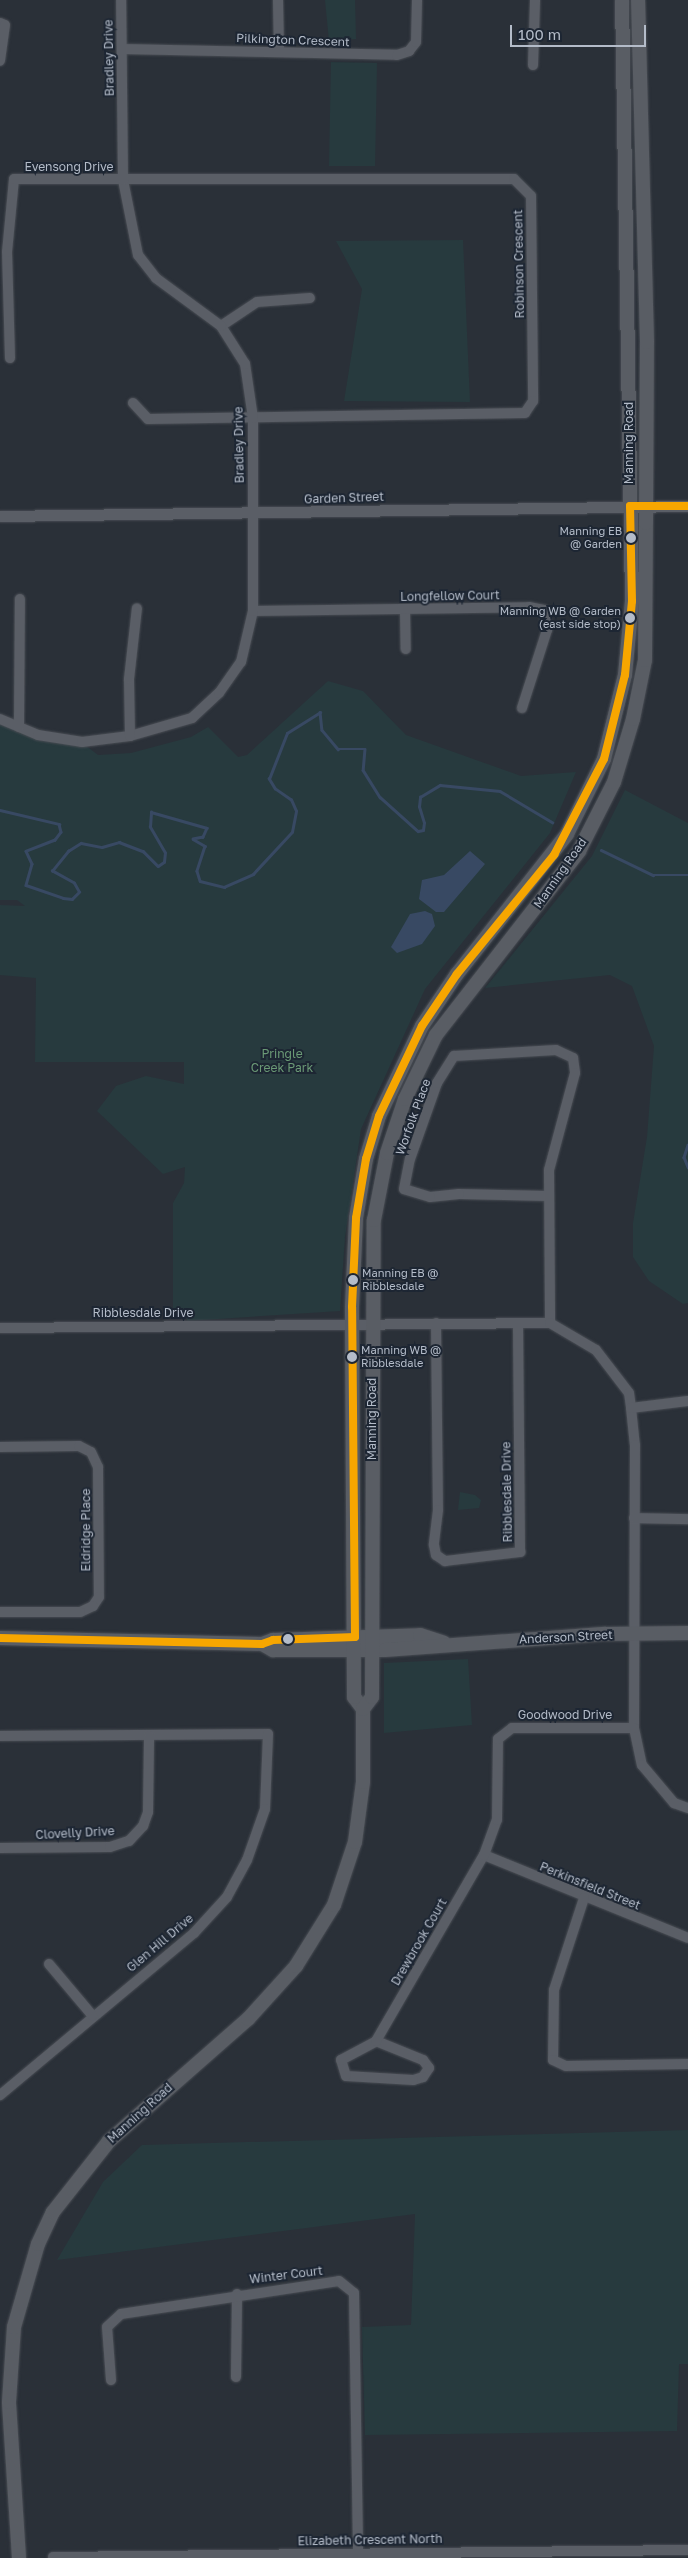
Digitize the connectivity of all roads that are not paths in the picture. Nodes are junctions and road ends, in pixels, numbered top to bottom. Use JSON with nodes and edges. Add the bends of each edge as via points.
{"nodes":[{"id":1,"x":121,"y":0,"type":"edge"},
{"id":2,"x":278,"y":0,"type":"edge"},
{"id":3,"x":417,"y":0,"type":"edge"},
{"id":4,"x":535,"y":0,"type":"edge"},
{"id":5,"x":622,"y":0,"type":"edge"},
{"id":6,"x":638,"y":0,"type":"edge"},
{"id":7,"x":0,"y":23,"type":"edge"},
{"id":8,"x":122,"y":49,"type":"junction"},
{"id":9,"x":279,"y":52,"type":"junction"},
{"id":10,"x":0,"y":60,"type":"edge"},
{"id":11,"x":533,"y":65,"type":"dead end"},
{"id":12,"x":123,"y":180,"type":"junction"},
{"id":13,"x":310,"y":298,"type":"dead end"},
{"id":14,"x":4,"y":307,"type":"edge"},
{"id":15,"x":220,"y":326,"type":"junction"},
{"id":16,"x":10,"y":358,"type":"dead end"},
{"id":17,"x":133,"y":403,"type":"dead end"},
{"id":18,"x":253,"y":418,"type":"junction"},
{"id":19,"x":630,"y":506,"type":"junction"},
{"id":20,"x":646,"y":506,"type":"junction"},
{"id":21,"x":688,"y":506,"type":"edge"},
{"id":22,"x":251,"y":514,"type":"junction"},
{"id":23,"x":0,"y":516,"type":"edge"},
{"id":24,"x":20,"y":600,"type":"dead end"},
{"id":25,"x":137,"y":608,"type":"dead end"},
{"id":26,"x":405,"y":610,"type":"junction"},
{"id":27,"x":253,"y":611,"type":"junction"},
{"id":28,"x":406,"y":649,"type":"dead end"},
{"id":29,"x":522,"y":708,"type":"dead end"},
{"id":30,"x":0,"y":719,"type":"edge"},
{"id":31,"x":19,"y":727,"type":"junction"},
{"id":32,"x":130,"y":736,"type":"junction"},
{"id":33,"x":548,"y":1196,"type":"junction"},
{"id":34,"x":436,"y":1323,"type":"junction"},
{"id":35,"x":518,"y":1323,"type":"junction"},
{"id":36,"x":550,"y":1323,"type":"junction"},
{"id":37,"x":372,"y":1325,"type":"junction"},
{"id":38,"x":352,"y":1326,"type":"junction"},
{"id":39,"x":0,"y":1328,"type":"edge"},
{"id":40,"x":688,"y":1402,"type":"edge"},
{"id":41,"x":631,"y":1408,"type":"junction"},
{"id":42,"x":0,"y":1447,"type":"edge"},
{"id":43,"x":634,"y":1518,"type":"junction"},
{"id":44,"x":688,"y":1519,"type":"edge"},
{"id":45,"x":0,"y":1612,"type":"edge"},
{"id":46,"x":634,"y":1634,"type":"junction"},
{"id":47,"x":688,"y":1634,"type":"edge"},
{"id":48,"x":0,"y":1638,"type":"edge"},
{"id":49,"x":372,"y":1643,"type":"junction"},
{"id":50,"x":355,"y":1644,"type":"junction"},
{"id":51,"x":363,"y":1709,"type":"junction"},
{"id":52,"x":634,"y":1728,"type":"junction"},
{"id":53,"x":0,"y":1736,"type":"edge"},
{"id":54,"x":149,"y":1736,"type":"junction"},
{"id":55,"x":688,"y":1808,"type":"edge"},
{"id":56,"x":0,"y":1848,"type":"edge"},
{"id":57,"x":484,"y":1855,"type":"junction"},
{"id":58,"x":584,"y":1898,"type":"junction"},
{"id":59,"x":688,"y":1938,"type":"edge"},
{"id":60,"x":48,"y":1964,"type":"dead end"},
{"id":61,"x":92,"y":2015,"type":"junction"},
{"id":62,"x":376,"y":2041,"type":"junction"},
{"id":63,"x":688,"y":2064,"type":"edge"},
{"id":64,"x":0,"y":2095,"type":"edge"},
{"id":65,"x":237,"y":2294,"type":"junction"},
{"id":66,"x":236,"y":2377,"type":"dead end"},
{"id":67,"x":111,"y":2380,"type":"dead end"},
{"id":68,"x":688,"y":2550,"type":"edge"},
{"id":69,"x":672,"y":2554,"type":"edge"},
{"id":70,"x":358,"y":2555,"type":"edge"},
{"id":71,"x":53,"y":2557,"type":"edge"},
{"id":72,"x":19,"y":2558,"type":"edge"}],
"edges":[{"from":1,"to":8,"type":"street","name":"Bradley Drive"},
{"from":2,"to":9,"type":"street"},
{"from":3,"to":9,"type":"street","name":"Pilkington Crescent","via":[[416,42],[397,56]]},
{"from":4,"to":11,"type":"street"},
{"from":5,"to":19,"type":"main road","name":"Manning Road"},
{"from":6,"to":20,"type":"main road","name":"Manning Road","via":[[647,342]]},
{"from":7,"to":10,"type":"street","via":[[5,25]]},
{"from":8,"to":9,"type":"street","name":"Pilkington Crescent"},
{"from":8,"to":12,"type":"street","name":"Bradley Drive"},
{"from":12,"to":14,"type":"street","name":"Evensong Drive","via":[[14,179]]},
{"from":12,"to":15,"type":"street","name":"Bradley Drive","via":[[138,255],[156,278]]},
{"from":12,"to":18,"type":"street","name":"Robinson Crescent","via":[[514,179],[531,196],[533,401],[525,413]]},
{"from":13,"to":15,"type":"street","via":[[257,302]]},
{"from":14,"to":16,"type":"street","name":"Evensong Drive"},
{"from":15,"to":18,"type":"street","name":"Bradley Drive","via":[[245,364]]},
{"from":17,"to":18,"type":"street","via":[[148,419]]},
{"from":18,"to":22,"type":"street","name":"Bradley Drive"},
{"from":19,"to":20,"type":"street","name":"Garden Street"},
{"from":19,"to":22,"type":"street","name":"Garden Street"},
{"from":19,"to":38,"type":"main road","name":"Manning Road","via":[[632,601],[625,675],[604,759],[554,855],[457,974],[422,1026],[379,1116],[366,1159],[356,1218]]},
{"from":20,"to":21,"type":"street","name":"Garden Street"},
{"from":20,"to":37,"type":"main road","name":"Manning Road","via":[[645,660],[633,719],[614,782],[579,851],[436,1035],[405,1099],[387,1153],[374,1220]]},
{"from":22,"to":23,"type":"street","name":"Garden Street"},
{"from":22,"to":27,"type":"street","name":"Bradley Drive"},
{"from":24,"to":31,"type":"street"},
{"from":25,"to":32,"type":"street","via":[[129,679]]},
{"from":26,"to":27,"type":"street","name":"Longfellow Court"},
{"from":26,"to":28,"type":"street"},
{"from":26,"to":29,"type":"street","name":"Longfellow Court","via":[[529,607],[544,610],[547,630]]},
{"from":27,"to":32,"type":"street","name":"Bradley Drive","via":[[241,662],[219,693],[192,718]]},
{"from":30,"to":31,"type":"street","name":"Bradley Drive"},
{"from":31,"to":32,"type":"street","name":"Bradley Drive","via":[[38,735],[82,742]]},
{"from":33,"to":33,"type":"street","name":"Worfolk Place","via":[[552,1148],[575,1073],[573,1058],[556,1050],[454,1056],[436,1083],[410,1159],[404,1189],[430,1197],[459,1194]]},
{"from":33,"to":36,"type":"street","name":"Worfolk Place"},
{"from":34,"to":35,"type":"street","name":"Ribblesdale Drive"},
{"from":34,"to":35,"type":"street","name":"Ribblesdale Drive","via":[[438,1510],[434,1545],[436,1555],[445,1561],[520,1552]]},
{"from":34,"to":37,"type":"street","name":"Ribblesdale Drive"},
{"from":35,"to":36,"type":"street","name":"Ribblesdale Drive"},
{"from":36,"to":41,"type":"street","via":[[596,1350],[629,1393]]},
{"from":37,"to":38,"type":"street","name":"Ribblesdale Drive"},
{"from":37,"to":49,"type":"main road","name":"Manning Road"},
{"from":38,"to":39,"type":"street","name":"Ribblesdale Drive"},
{"from":38,"to":50,"type":"main road","name":"Manning Road"},
{"from":40,"to":41,"type":"street"},
{"from":41,"to":43,"type":"street"},
{"from":42,"to":45,"type":"street","name":"Eldridge Place","via":[[79,1446],[91,1452],[98,1467],[98,1587],[93,1606],[80,1612]]},
{"from":43,"to":44,"type":"street"},
{"from":43,"to":46,"type":"street"},
{"from":46,"to":47,"type":"main road","name":"Anderson Street"},
{"from":46,"to":49,"type":"main road","name":"Anderson Street","via":[[444,1643],[420,1635]]},
{"from":46,"to":52,"type":"street"},
{"from":48,"to":50,"type":"main road","name":"Anderson Street","via":[[262,1644],[273,1640]]},
{"from":49,"to":50,"type":"main road","name":"Anderson Street"},
{"from":49,"to":51,"type":"main road","name":"Manning Road","via":[[372,1698]]},
{"from":50,"to":51,"type":"main road","name":"Manning Road","via":[[354,1697]]},
{"from":51,"to":72,"type":"main road","name":"Manning Road","via":[[363,1782],[356,1832],[334,1905],[296,1966],[248,2019],[108,2140],[57,2204],[38,2244],[14,2327],[9,2402]]},
{"from":52,"to":55,"type":"street","via":[[642,1765],[674,1803]]},
{"from":52,"to":57,"type":"street","name":"Goodwood Drive","via":[[512,1728],[498,1739],[497,1820]]},
{"from":53,"to":54,"type":"street","name":"Glen Hill Drive"},
{"from":54,"to":56,"type":"street","name":"Clovelly Drive","via":[[148,1812],[143,1826],[129,1841],[110,1846]]},
{"from":54,"to":61,"type":"street","name":"Glen Hill Drive","via":[[268,1734],[265,1809],[247,1860],[227,1897],[194,1933]]},
{"from":57,"to":58,"type":"street","name":"Perkinsfield Street"},
{"from":57,"to":62,"type":"street","name":"Drewbrook Court"},
{"from":58,"to":59,"type":"street","name":"Perkinsfield Street"},
{"from":58,"to":63,"type":"street","via":[[554,1990],[553,2060],[566,2066]]},
{"from":60,"to":61,"type":"street"},
{"from":61,"to":64,"type":"street","name":"Glen Hill Drive"},
{"from":62,"to":62,"type":"street","via":[[341,2060],[346,2076],[413,2080],[423,2077],[429,2068],[423,2060]]},
{"from":65,"to":66,"type":"street"},
{"from":65,"to":67,"type":"street","name":"Winter Court","via":[[121,2314],[106,2327]]},
{"from":65,"to":70,"type":"street","name":"Winter Court","via":[[339,2281],[354,2293]]},
{"from":68,"to":69,"type":"street","name":"Elizabeth Crescent North"},
{"from":69,"to":70,"type":"street","name":"Elizabeth Crescent North"},
{"from":70,"to":71,"type":"street","name":"Elizabeth Crescent North"}]}
